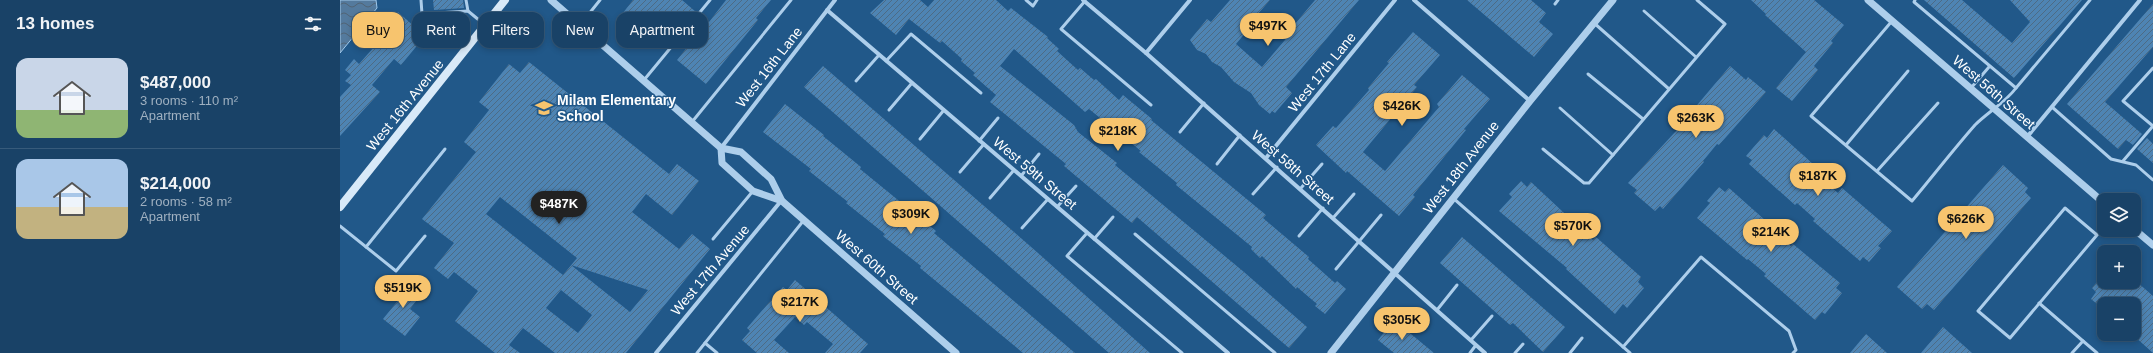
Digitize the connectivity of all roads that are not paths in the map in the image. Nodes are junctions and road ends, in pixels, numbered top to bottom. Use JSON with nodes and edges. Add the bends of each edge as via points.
{"nodes":[{"id":1,"x":421,"y":0,"type":"edge"},
{"id":2,"x":466,"y":0,"type":"edge"},
{"id":3,"x":505,"y":0,"type":"edge"},
{"id":4,"x":552,"y":0,"type":"edge"},
{"id":5,"x":600,"y":0,"type":"edge"},
{"id":6,"x":710,"y":0,"type":"edge"},
{"id":7,"x":791,"y":0,"type":"edge"},
{"id":8,"x":835,"y":0,"type":"edge"},
{"id":9,"x":1026,"y":0,"type":"edge"},
{"id":10,"x":1037,"y":0,"type":"edge"},
{"id":11,"x":1190,"y":0,"type":"edge"},
{"id":12,"x":1395,"y":0,"type":"edge"},
{"id":13,"x":1414,"y":0,"type":"edge"},
{"id":14,"x":1558,"y":0,"type":"edge"},
{"id":15,"x":1613,"y":0,"type":"edge"},
{"id":16,"x":1697,"y":0,"type":"edge"},
{"id":17,"x":1868,"y":0,"type":"edge"},
{"id":18,"x":1915,"y":0,"type":"edge"},
{"id":19,"x":2090,"y":0,"type":"edge"},
{"id":20,"x":2140,"y":0,"type":"edge"},
{"id":21,"x":1084,"y":1,"type":"edge"},
{"id":22,"x":1555,"y":4,"type":"dead end"},
{"id":23,"x":827,"y":10,"type":"junction"},
{"id":24,"x":468,"y":11,"type":"junction"},
{"id":25,"x":1644,"y":11,"type":"dead end"},
{"id":26,"x":495,"y":12,"type":"edge"},
{"id":27,"x":565,"y":12,"type":"edge"},
{"id":28,"x":590,"y":12,"type":"edge"},
{"id":29,"x":478,"y":19,"type":"edge"},
{"id":30,"x":1892,"y":21,"type":"junction"},
{"id":31,"x":1594,"y":23,"type":"junction"},
{"id":32,"x":478,"y":34,"type":"edge"},
{"id":33,"x":607,"y":48,"type":"edge"},
{"id":34,"x":1146,"y":53,"type":"junction"},
{"id":35,"x":879,"y":55,"type":"junction"},
{"id":36,"x":1696,"y":57,"type":"junction"},
{"id":37,"x":886,"y":61,"type":"junction"},
{"id":38,"x":1989,"y":67,"type":"junction"},
{"id":39,"x":2153,"y":68,"type":"edge"},
{"id":40,"x":1908,"y":71,"type":"dead end"},
{"id":41,"x":1588,"y":74,"type":"dead end"},
{"id":42,"x":644,"y":80,"type":"junction"},
{"id":43,"x":856,"y":81,"type":"dead end"},
{"id":44,"x":912,"y":83,"type":"junction"},
{"id":45,"x":1971,"y":88,"type":"junction"},
{"id":46,"x":2016,"y":88,"type":"junction"},
{"id":47,"x":1669,"y":89,"type":"junction"},
{"id":48,"x":981,"y":93,"type":"dead end"},
{"id":49,"x":1530,"y":101,"type":"junction"},
{"id":50,"x":1204,"y":103,"type":"junction"},
{"id":51,"x":1938,"y":103,"type":"dead end"},
{"id":52,"x":1151,"y":105,"type":"dead end"},
{"id":53,"x":2052,"y":107,"type":"junction"},
{"id":54,"x":1560,"y":108,"type":"dead end"},
{"id":55,"x":1993,"y":108,"type":"junction"},
{"id":56,"x":889,"y":110,"type":"dead end"},
{"id":57,"x":944,"y":110,"type":"junction"},
{"id":58,"x":998,"y":118,"type":"dead end"},
{"id":59,"x":1643,"y":119,"type":"junction"},
{"id":60,"x":692,"y":122,"type":"junction"},
{"id":61,"x":1180,"y":132,"type":"dead end"},
{"id":62,"x":1240,"y":135,"type":"junction"},
{"id":63,"x":2027,"y":137,"type":"junction"},
{"id":64,"x":920,"y":139,"type":"dead end"},
{"id":65,"x":979,"y":140,"type":"junction"},
{"id":66,"x":984,"y":144,"type":"junction"},
{"id":67,"x":1846,"y":145,"type":"junction"},
{"id":68,"x":721,"y":148,"type":"junction"},
{"id":69,"x":445,"y":149,"type":"dead end"},
{"id":70,"x":1542,"y":149,"type":"dead end"},
{"id":71,"x":1039,"y":154,"type":"dead end"},
{"id":72,"x":1613,"y":155,"type":"junction"},
{"id":73,"x":1266,"y":158,"type":"junction"},
{"id":74,"x":2123,"y":161,"type":"junction"},
{"id":75,"x":1217,"y":164,"type":"dead end"},
{"id":76,"x":1322,"y":164,"type":"dead end"},
{"id":77,"x":1277,"y":167,"type":"junction"},
{"id":78,"x":1014,"y":170,"type":"junction"},
{"id":79,"x":960,"y":172,"type":"dead end"},
{"id":80,"x":1877,"y":172,"type":"junction"},
{"id":81,"x":1021,"y":176,"type":"junction"},
{"id":82,"x":2153,"y":180,"type":"edge"},
{"id":83,"x":1076,"y":186,"type":"dead end"},
{"id":84,"x":1301,"y":188,"type":"junction"},
{"id":85,"x":753,"y":191,"type":"junction"},
{"id":86,"x":1253,"y":194,"type":"dead end"},
{"id":87,"x":1354,"y":194,"type":"dead end"},
{"id":88,"x":2097,"y":197,"type":"edge"},
{"id":89,"x":990,"y":198,"type":"dead end"},
{"id":90,"x":1453,"y":198,"type":"junction"},
{"id":91,"x":1048,"y":199,"type":"junction"},
{"id":92,"x":782,"y":201,"type":"junction"},
{"id":93,"x":340,"y":207,"type":"edge"},
{"id":94,"x":1057,"y":207,"type":"junction"},
{"id":95,"x":1323,"y":208,"type":"junction"},
{"id":96,"x":1381,"y":215,"type":"dead end"},
{"id":97,"x":1114,"y":217,"type":"dead end"},
{"id":98,"x":1334,"y":218,"type":"junction"},
{"id":99,"x":804,"y":220,"type":"junction"},
{"id":100,"x":340,"y":226,"type":"edge"},
{"id":101,"x":1022,"y":228,"type":"dead end"},
{"id":102,"x":1087,"y":233,"type":"junction"},
{"id":103,"x":1135,"y":234,"type":"dead end"},
{"id":104,"x":2097,"y":235,"type":"joint"},
{"id":105,"x":2141,"y":235,"type":"edge"},
{"id":106,"x":425,"y":236,"type":"dead end"},
{"id":107,"x":1299,"y":236,"type":"dead end"},
{"id":108,"x":713,"y":239,"type":"dead end"},
{"id":109,"x":1094,"y":239,"type":"junction"},
{"id":110,"x":1359,"y":240,"type":"junction"},
{"id":111,"x":2153,"y":245,"type":"edge"},
{"id":112,"x":366,"y":247,"type":"junction"},
{"id":113,"x":1336,"y":269,"type":"dead end"},
{"id":114,"x":1395,"y":272,"type":"junction"},
{"id":115,"x":1457,"y":285,"type":"dead end"},
{"id":116,"x":2039,"y":303,"type":"junction"},
{"id":117,"x":1437,"y":310,"type":"junction"},
{"id":118,"x":1492,"y":316,"type":"dead end"},
{"id":119,"x":1582,"y":338,"type":"dead end"},
{"id":120,"x":1471,"y":340,"type":"junction"},
{"id":121,"x":2083,"y":341,"type":"junction"},
{"id":122,"x":705,"y":343,"type":"junction"},
{"id":123,"x":1523,"y":344,"type":"dead end"},
{"id":124,"x":1476,"y":345,"type":"junction"},
{"id":125,"x":1623,"y":346,"type":"junction"},
{"id":126,"x":656,"y":353,"type":"edge"},
{"id":127,"x":697,"y":353,"type":"edge"},
{"id":128,"x":717,"y":353,"type":"edge"},
{"id":129,"x":956,"y":353,"type":"edge"},
{"id":130,"x":1182,"y":353,"type":"edge"},
{"id":131,"x":1228,"y":353,"type":"edge"},
{"id":132,"x":1275,"y":353,"type":"edge"},
{"id":133,"x":1331,"y":353,"type":"edge"},
{"id":134,"x":1470,"y":353,"type":"edge"},
{"id":135,"x":1485,"y":353,"type":"edge"},
{"id":136,"x":1515,"y":353,"type":"edge"},
{"id":137,"x":1570,"y":353,"type":"edge"},
{"id":138,"x":1630,"y":353,"type":"edge"},
{"id":139,"x":1793,"y":353,"type":"edge"},
{"id":140,"x":2072,"y":353,"type":"edge"},
{"id":141,"x":2097,"y":353,"type":"edge"}],
"edges":[{"from":1,"to":24,"type":"lane","via":[[422,14]]},
{"from":2,"to":24,"type":"lane"},
{"from":3,"to":26,"type":"main road","name":"West 16th Avenue"},
{"from":4,"to":27,"type":"street"},
{"from":5,"to":28,"type":"lane"},
{"from":6,"to":42,"type":"lane"},
{"from":7,"to":60,"type":"lane"},
{"from":8,"to":23,"type":"street","name":"West 16th Lane"},
{"from":9,"to":10,"type":"lane","via":[[1033,6]]},
{"from":11,"to":34,"type":"street"},
{"from":12,"to":73,"type":"street","name":"West 17th Lane"},
{"from":13,"to":49,"type":"street"},
{"from":14,"to":22,"type":"lane"},
{"from":15,"to":31,"type":"street","name":"West 18th Avenue"},
{"from":16,"to":36,"type":"lane","via":[[1725,24]]},
{"from":17,"to":30,"type":"street","name":"West 56th Street"},
{"from":18,"to":38,"type":"lane","via":[[1914,2]]},
{"from":19,"to":46,"type":"lane"},
{"from":20,"to":53,"type":"street"},
{"from":21,"to":34,"type":"street","name":"West 58th Street"},
{"from":21,"to":52,"type":"lane","via":[[1061,29]]},
{"from":23,"to":35,"type":"street","name":"West 59th Street"},
{"from":23,"to":68,"type":"street","name":"West 16th Lane"},
{"from":24,"to":29,"type":"lane"},
{"from":25,"to":36,"type":"lane"},
{"from":30,"to":45,"type":"street","name":"West 56th Street"},
{"from":30,"to":67,"type":"lane","via":[[1811,116]]},
{"from":31,"to":47,"type":"lane"},
{"from":31,"to":49,"type":"street","name":"West 18th Avenue"},
{"from":32,"to":93,"type":"main road","name":"West 16th Avenue"},
{"from":33,"to":42,"type":"street"},
{"from":34,"to":50,"type":"street","name":"West 58th Street"},
{"from":35,"to":37,"type":"street","name":"West 59th Street"},
{"from":35,"to":43,"type":"lane"},
{"from":36,"to":47,"type":"lane"},
{"from":37,"to":44,"type":"street","name":"West 59th Street"},
{"from":37,"to":48,"type":"lane","via":[[911,34]]},
{"from":38,"to":45,"type":"lane"},
{"from":38,"to":46,"type":"lane"},
{"from":39,"to":74,"type":"lane","via":[[2123,101],[2153,126]]},
{"from":40,"to":67,"type":"lane"},
{"from":41,"to":59,"type":"lane"},
{"from":42,"to":60,"type":"street"},
{"from":44,"to":56,"type":"lane"},
{"from":44,"to":57,"type":"street","name":"West 59th Street"},
{"from":45,"to":55,"type":"street","name":"West 56th Street"},
{"from":46,"to":55,"type":"lane","via":[[2010,96]]},
{"from":47,"to":59,"type":"lane"},
{"from":49,"to":90,"type":"street","name":"West 18th Avenue"},
{"from":50,"to":61,"type":"lane"},
{"from":50,"to":62,"type":"street","name":"West 58th Street"},
{"from":51,"to":80,"type":"lane"},
{"from":53,"to":63,"type":"street"},
{"from":53,"to":74,"type":"lane","via":[[2111,159]]},
{"from":54,"to":72,"type":"lane"},
{"from":55,"to":63,"type":"street","name":"West 56th Street"},
{"from":55,"to":80,"type":"lane","via":[[1912,201]]},
{"from":57,"to":64,"type":"lane"},
{"from":57,"to":65,"type":"street","name":"West 59th Street"},
{"from":58,"to":65,"type":"lane"},
{"from":59,"to":72,"type":"lane"},
{"from":60,"to":68,"type":"street"},
{"from":62,"to":73,"type":"street","name":"West 58th Street"},
{"from":62,"to":75,"type":"lane"},
{"from":63,"to":88,"type":"street","name":"West 56th Street"},
{"from":65,"to":66,"type":"street","name":"West 59th Street"},
{"from":66,"to":78,"type":"street","name":"West 59th Street"},
{"from":66,"to":79,"type":"lane"},
{"from":67,"to":80,"type":"lane"},
{"from":68,"to":85,"type":"street","name":"West 60th Street","via":[[722,163]]},
{"from":68,"to":92,"type":"street","name":"West 60th Street","via":[[741,152],[771,179]]},
{"from":69,"to":112,"type":"lane"},
{"from":70,"to":72,"type":"lane","via":[[1584,183],[1589,183]]},
{"from":71,"to":81,"type":"lane"},
{"from":73,"to":77,"type":"street","name":"West 58th Street"},
{"from":74,"to":82,"type":"lane","via":[[2136,165]]},
{"from":76,"to":84,"type":"lane"},
{"from":77,"to":84,"type":"street","name":"West 58th Street"},
{"from":77,"to":86,"type":"lane"},
{"from":78,"to":81,"type":"street","name":"West 59th Street"},
{"from":78,"to":89,"type":"lane"},
{"from":81,"to":91,"type":"street","name":"West 59th Street"},
{"from":83,"to":94,"type":"lane"},
{"from":84,"to":95,"type":"street","name":"West 58th Street"},
{"from":85,"to":92,"type":"street","name":"West 60th Street"},
{"from":85,"to":108,"type":"lane"},
{"from":87,"to":98,"type":"lane"},
{"from":90,"to":114,"type":"street","name":"West 18th Avenue"},
{"from":90,"to":125,"type":"lane"},
{"from":91,"to":94,"type":"street","name":"West 59th Street"},
{"from":91,"to":101,"type":"lane"},
{"from":92,"to":99,"type":"street","name":"West 60th Street"},
{"from":92,"to":126,"type":"street","name":"West 17th Avenue"},
{"from":94,"to":102,"type":"street","name":"West 59th Street"},
{"from":95,"to":98,"type":"street","name":"West 58th Street"},
{"from":95,"to":107,"type":"lane"},
{"from":96,"to":110,"type":"lane"},
{"from":97,"to":109,"type":"lane"},
{"from":98,"to":110,"type":"street","name":"West 58th Street"},
{"from":99,"to":122,"type":"lane"},
{"from":99,"to":129,"type":"street","name":"West 60th Street"},
{"from":100,"to":112,"type":"lane"},
{"from":102,"to":109,"type":"street","name":"West 59th Street"},
{"from":102,"to":130,"type":"lane","via":[[1068,256]]},
{"from":103,"to":132,"type":"lane"},
{"from":104,"to":116,"type":"lane"},
{"from":104,"to":116,"type":"lane","via":[[2065,208],[1978,310],[2010,338]]},
{"from":105,"to":111,"type":"street"},
{"from":106,"to":112,"type":"lane","via":[[396,271]]},
{"from":109,"to":131,"type":"street","name":"West 59th Street"},
{"from":110,"to":113,"type":"lane"},
{"from":110,"to":114,"type":"street","name":"West 58th Street"},
{"from":114,"to":117,"type":"street","name":"West 58th Street"},
{"from":114,"to":133,"type":"street","name":"West 18th Avenue"},
{"from":115,"to":117,"type":"lane"},
{"from":116,"to":121,"type":"lane"},
{"from":117,"to":120,"type":"street","name":"West 58th Street"},
{"from":118,"to":120,"type":"lane"},
{"from":119,"to":137,"type":"lane"},
{"from":120,"to":124,"type":"street","name":"West 58th Street"},
{"from":121,"to":140,"type":"lane"},
{"from":121,"to":141,"type":"lane"},
{"from":122,"to":127,"type":"lane"},
{"from":122,"to":128,"type":"lane"},
{"from":123,"to":136,"type":"lane"},
{"from":124,"to":134,"type":"lane"},
{"from":124,"to":135,"type":"street","name":"West 58th Street"},
{"from":125,"to":138,"type":"lane"},
{"from":125,"to":139,"type":"lane","via":[[1701,257],[1790,331],[1796,350]]}]}
